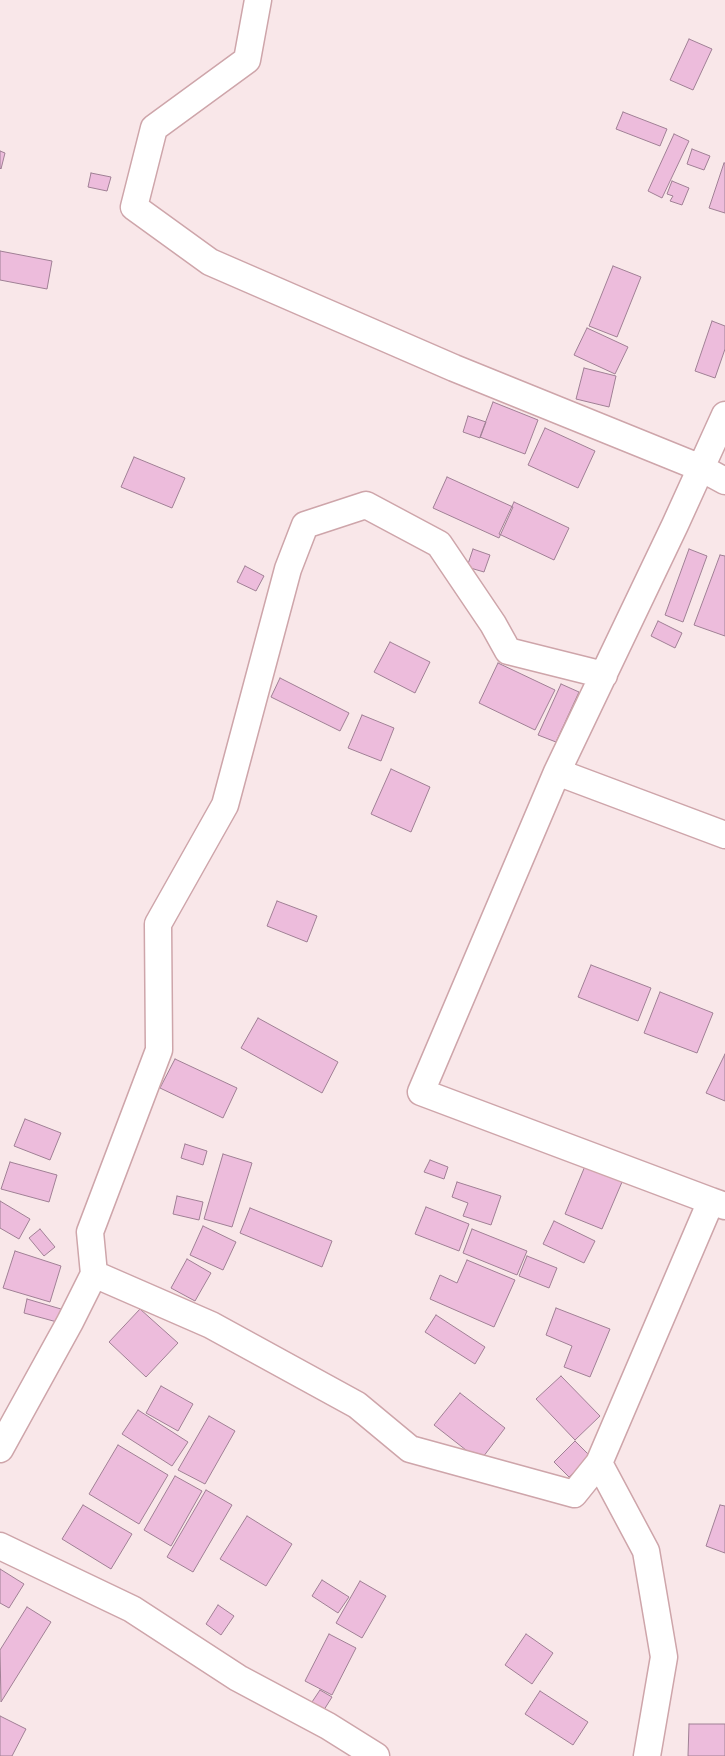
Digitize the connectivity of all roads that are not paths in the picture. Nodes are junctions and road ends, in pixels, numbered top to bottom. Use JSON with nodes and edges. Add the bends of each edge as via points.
{"nodes":[{"id":1,"x":258,"y":0,"type":"edge"},
{"id":2,"x":725,"y":414,"type":"edge"},
{"id":3,"x":701,"y":468,"type":"junction"},
{"id":4,"x":725,"y":481,"type":"edge"},
{"id":5,"x":604,"y":675,"type":"junction"},
{"id":6,"x":557,"y":772,"type":"junction"},
{"id":7,"x":725,"y":835,"type":"edge"},
{"id":8,"x":718,"y":1204,"type":"edge"},
{"id":9,"x":94,"y":1274,"type":"junction"},
{"id":10,"x":0,"y":1449,"type":"edge"},
{"id":11,"x":599,"y":1463,"type":"junction"},
{"id":12,"x":0,"y":1546,"type":"edge"},
{"id":13,"x":376,"y":1756,"type":"edge"},
{"id":14,"x":647,"y":1756,"type":"edge"}],
"edges":[{"from":1,"to":3,"type":"street","via":[[247,60],[154,128],[134,207],[210,262],[454,368]]},
{"from":2,"to":3,"type":"street"},
{"from":3,"to":4,"type":"street"},
{"from":3,"to":5,"type":"street"},
{"from":5,"to":6,"type":"street"},
{"from":5,"to":9,"type":"street","via":[[508,651],[439,544],[366,505],[305,525],[288,569],[225,805],[158,924],[159,1050],[90,1232]]},
{"from":6,"to":7,"type":"street"},
{"from":6,"to":8,"type":"street","via":[[422,1092]]},
{"from":8,"to":11,"type":"street"},
{"from":9,"to":10,"type":"street"},
{"from":9,"to":11,"type":"street","via":[[211,1325],[357,1405],[410,1448],[574,1494]]},
{"from":11,"to":14,"type":"street","via":[[646,1551],[664,1657]]},
{"from":12,"to":13,"type":"street","via":[[132,1609],[238,1678]]}]}
